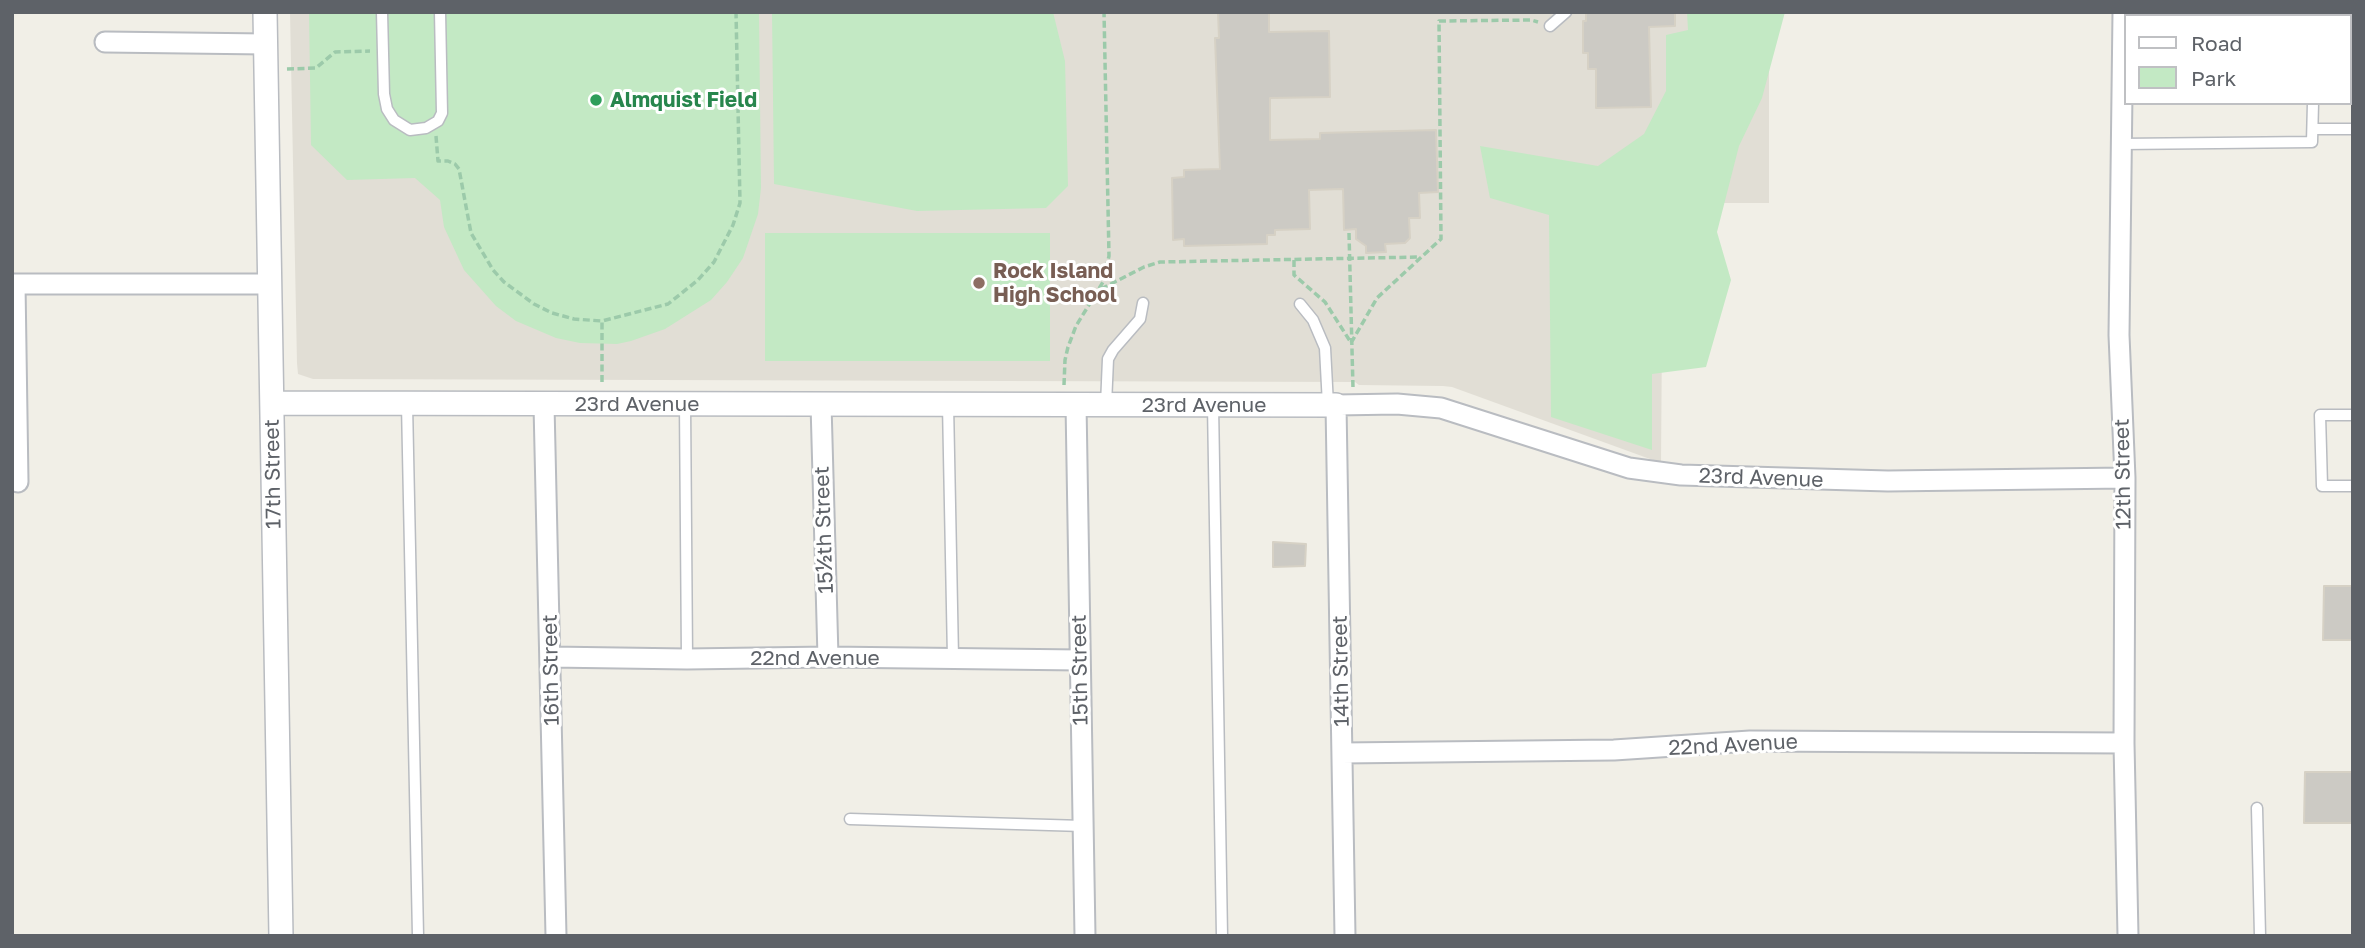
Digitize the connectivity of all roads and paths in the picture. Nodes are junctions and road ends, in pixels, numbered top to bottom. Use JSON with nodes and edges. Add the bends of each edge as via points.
{"nodes":[{"id":1,"x":265,"y":12,"type":"edge"},
{"id":2,"x":382,"y":12,"type":"edge"},
{"id":3,"x":440,"y":12,"type":"edge"},
{"id":4,"x":736,"y":12,"type":"edge"},
{"id":5,"x":1104,"y":12,"type":"edge"},
{"id":6,"x":1566,"y":12,"type":"edge"},
{"id":7,"x":2123,"y":12,"type":"edge"},
{"id":8,"x":1550,"y":26,"type":"joint"},
{"id":9,"x":105,"y":42,"type":"dead end"},
{"id":10,"x":266,"y":44,"type":"junction"},
{"id":11,"x":383,"y":50,"type":"junction"},
{"id":12,"x":287,"y":69,"type":"dead end"},
{"id":13,"x":2313,"y":105,"type":"edge"},
{"id":14,"x":2313,"y":129,"type":"junction"},
{"id":15,"x":2353,"y":129,"type":"edge"},
{"id":16,"x":437,"y":141,"type":"dead end"},
{"id":17,"x":2121,"y":144,"type":"junction"},
{"id":18,"x":1349,"y":233,"type":"dead end"},
{"id":19,"x":1421,"y":257,"type":"junction"},
{"id":20,"x":1349,"y":259,"type":"junction"},
{"id":21,"x":1294,"y":260,"type":"junction"},
{"id":22,"x":14,"y":284,"type":"edge"},
{"id":23,"x":270,"y":284,"type":"junction"},
{"id":24,"x":1099,"y":290,"type":"junction"},
{"id":25,"x":1143,"y":303,"type":"dead end"},
{"id":26,"x":1300,"y":304,"type":"dead end"},
{"id":27,"x":602,"y":321,"type":"junction"},
{"id":28,"x":1351,"y":342,"type":"junction"},
{"id":29,"x":602,"y":382,"type":"dead end"},
{"id":30,"x":1353,"y":388,"type":"dead end"},
{"id":31,"x":1070,"y":396,"type":"junction"},
{"id":32,"x":14,"y":400,"type":"edge"},
{"id":33,"x":273,"y":403,"type":"junction"},
{"id":34,"x":407,"y":404,"type":"junction"},
{"id":35,"x":544,"y":404,"type":"junction"},
{"id":36,"x":685,"y":404,"type":"junction"},
{"id":37,"x":821,"y":404,"type":"junction"},
{"id":38,"x":948,"y":404,"type":"junction"},
{"id":39,"x":1106,"y":405,"type":"junction"},
{"id":40,"x":1213,"y":405,"type":"junction"},
{"id":41,"x":1332,"y":405,"type":"junction"},
{"id":42,"x":2353,"y":415,"type":"edge"},
{"id":43,"x":2125,"y":478,"type":"junction"},
{"id":44,"x":18,"y":482,"type":"dead end"},
{"id":45,"x":2353,"y":486,"type":"edge"},
{"id":46,"x":551,"y":657,"type":"junction"},
{"id":47,"x":828,"y":657,"type":"junction"},
{"id":48,"x":953,"y":658,"type":"junction"},
{"id":49,"x":687,"y":659,"type":"junction"},
{"id":50,"x":1080,"y":660,"type":"junction"},
{"id":51,"x":2124,"y":743,"type":"junction"},
{"id":52,"x":1342,"y":753,"type":"junction"},
{"id":53,"x":2257,"y":808,"type":"dead end"},
{"id":54,"x":850,"y":819,"type":"dead end"},
{"id":55,"x":1083,"y":826,"type":"junction"},
{"id":56,"x":281,"y":936,"type":"edge"},
{"id":57,"x":418,"y":936,"type":"edge"},
{"id":58,"x":556,"y":936,"type":"edge"},
{"id":59,"x":1085,"y":936,"type":"edge"},
{"id":60,"x":1222,"y":936,"type":"edge"},
{"id":61,"x":1345,"y":936,"type":"edge"},
{"id":62,"x":2128,"y":936,"type":"edge"},
{"id":63,"x":2260,"y":936,"type":"edge"}],
"edges":[{"from":1,"to":10,"type":"street","name":"17th Street"},
{"from":2,"to":11,"type":"lane"},
{"from":3,"to":11,"type":"lane","via":[[439,121],[410,130],[394,120],[385,102]]},
{"from":4,"to":27,"type":"path","via":[[740,203],[726,242],[698,280],[668,304]]},
{"from":5,"to":24,"type":"path","via":[[1109,256]]},
{"from":6,"to":8,"type":"lane"},
{"from":7,"to":17,"type":"street","name":"12th Street"},
{"from":8,"to":19,"type":"path","via":[[1531,20],[1439,21],[1441,239]]},
{"from":9,"to":10,"type":"street"},
{"from":10,"to":23,"type":"street","name":"17th Street"},
{"from":11,"to":12,"type":"path","via":[[335,52],[316,68]]},
{"from":13,"to":14,"type":"lane"},
{"from":14,"to":15,"type":"lane"},
{"from":14,"to":17,"type":"lane","via":[[2312,142]]},
{"from":16,"to":27,"type":"path","via":[[438,161],[448,161],[459,169],[471,233],[504,282],[552,313]]},
{"from":17,"to":43,"type":"street","name":"12th Street","via":[[2119,335]]},
{"from":18,"to":20,"type":"path"},
{"from":19,"to":20,"type":"path"},
{"from":19,"to":28,"type":"path","via":[[1377,298]]},
{"from":20,"to":21,"type":"path"},
{"from":20,"to":28,"type":"path"},
{"from":21,"to":24,"type":"path","via":[[1160,262]]},
{"from":21,"to":28,"type":"path","via":[[1294,275],[1325,302]]},
{"from":22,"to":23,"type":"street"},
{"from":22,"to":32,"type":"street"},
{"from":23,"to":33,"type":"street","name":"17th Street"},
{"from":24,"to":31,"type":"path","via":[[1068,347],[1065,360]]},
{"from":25,"to":39,"type":"lane","via":[[1140,319],[1108,359]]},
{"from":26,"to":41,"type":"lane","via":[[1325,348]]},
{"from":27,"to":29,"type":"path"},
{"from":28,"to":30,"type":"path"},
{"from":31,"to":38,"type":"street","name":"23rd Avenue"},
{"from":31,"to":39,"type":"street","name":"23rd Avenue"},
{"from":31,"to":50,"type":"street","name":"15th Street"},
{"from":32,"to":44,"type":"street"},
{"from":33,"to":34,"type":"street","name":"23rd Avenue"},
{"from":33,"to":56,"type":"street","name":"17th Street"},
{"from":34,"to":35,"type":"street","name":"23rd Avenue"},
{"from":34,"to":57,"type":"lane"},
{"from":35,"to":36,"type":"street","name":"23rd Avenue"},
{"from":35,"to":46,"type":"street","name":"16th Street"},
{"from":36,"to":37,"type":"street","name":"23rd Avenue"},
{"from":36,"to":49,"type":"lane"},
{"from":37,"to":38,"type":"street","name":"23rd Avenue"},
{"from":37,"to":47,"type":"street","name":"15½th Street"},
{"from":38,"to":48,"type":"lane"},
{"from":39,"to":40,"type":"street","name":"23rd Avenue"},
{"from":40,"to":41,"type":"street","name":"23rd Avenue"},
{"from":40,"to":60,"type":"lane"},
{"from":41,"to":43,"type":"street","name":"23rd Avenue","via":[[1441,408],[1629,468],[1681,475],[1888,481]]},
{"from":41,"to":52,"type":"street","name":"14th Street"},
{"from":42,"to":45,"type":"lane","via":[[2320,415],[2322,486]]},
{"from":43,"to":51,"type":"street","name":"12th Street"},
{"from":46,"to":49,"type":"street","name":"22nd Avenue"},
{"from":46,"to":58,"type":"street","name":"16th Street"},
{"from":47,"to":48,"type":"street","name":"22nd Avenue"},
{"from":47,"to":49,"type":"street","name":"22nd Avenue"},
{"from":48,"to":50,"type":"street","name":"22nd Avenue"},
{"from":50,"to":55,"type":"street","name":"15th Street"},
{"from":51,"to":52,"type":"street","name":"22nd Avenue","via":[[1749,741],[1614,750]]},
{"from":51,"to":62,"type":"street","name":"12th Street"},
{"from":52,"to":61,"type":"street","name":"14th Street"},
{"from":53,"to":63,"type":"lane"},
{"from":54,"to":55,"type":"lane"},
{"from":55,"to":59,"type":"street","name":"15th Street"}]}
